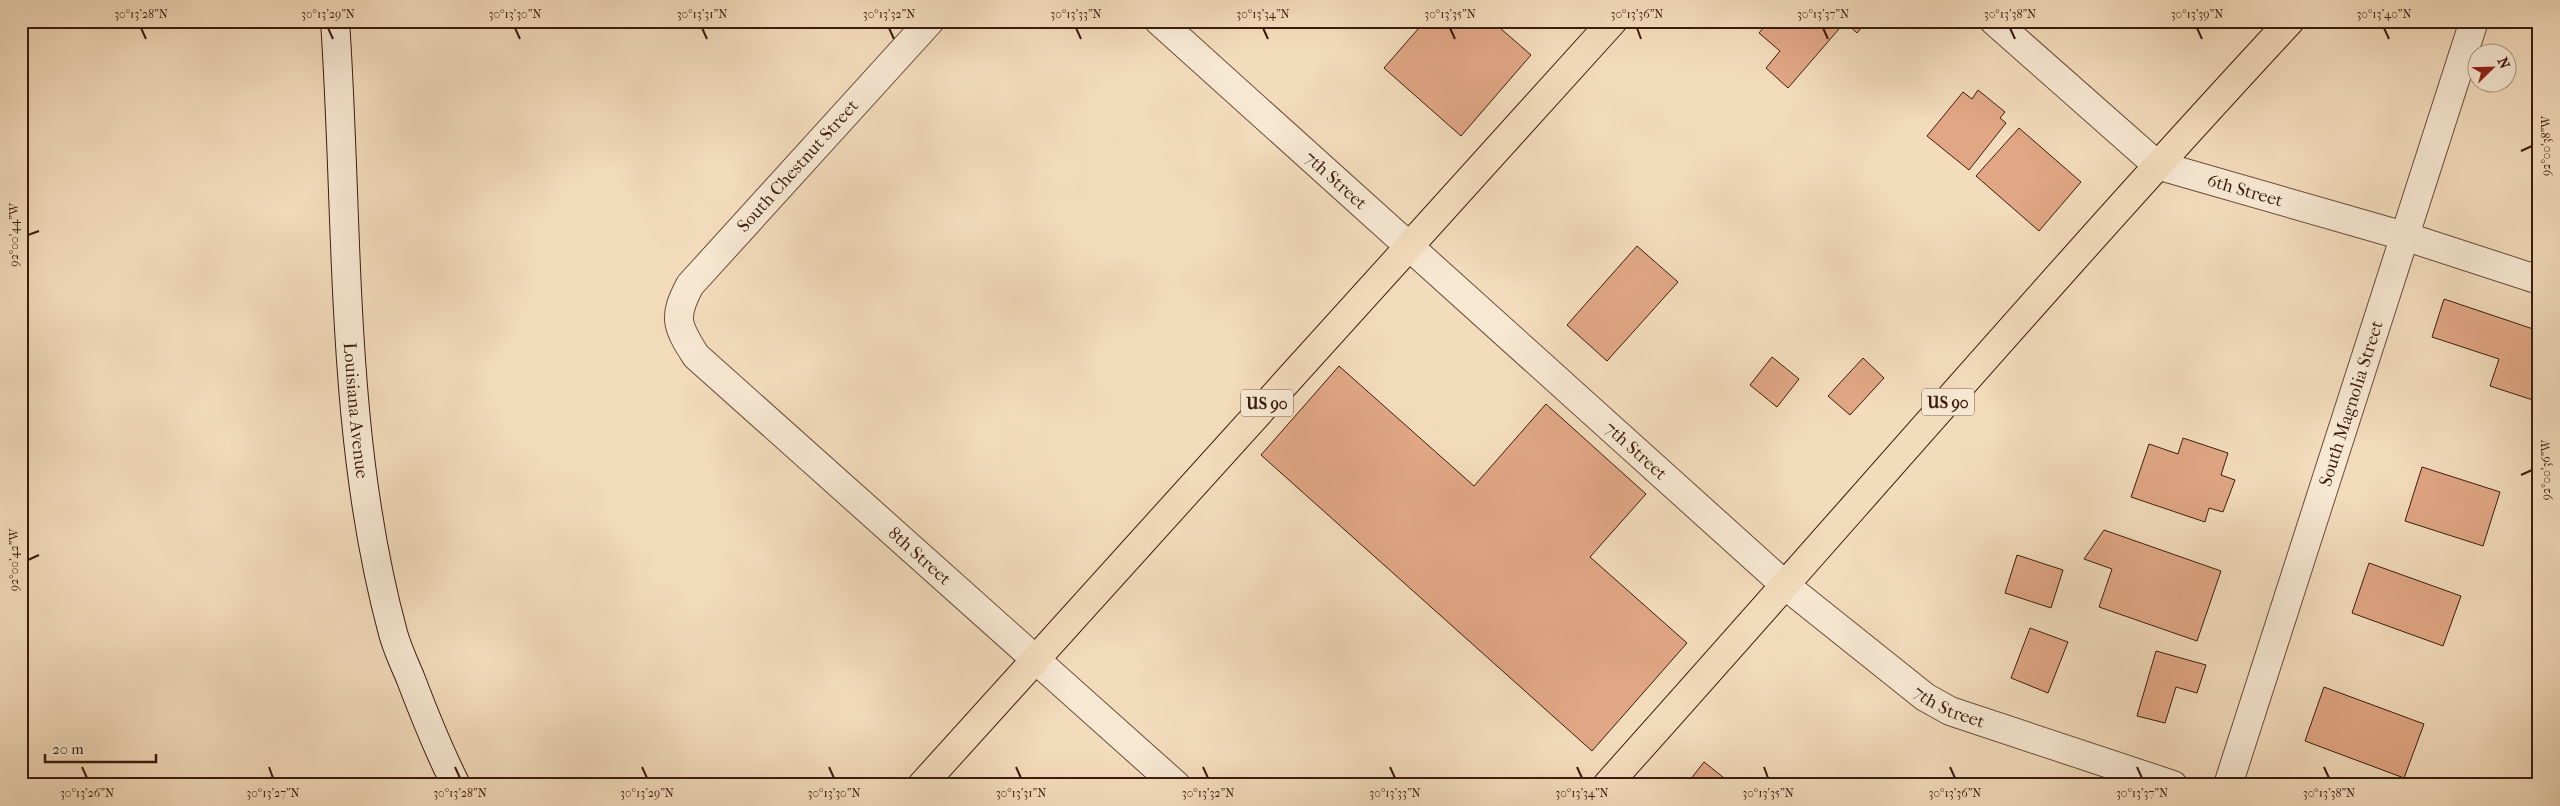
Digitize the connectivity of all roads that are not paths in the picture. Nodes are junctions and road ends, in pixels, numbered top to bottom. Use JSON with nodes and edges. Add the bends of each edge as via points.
{"nodes":[{"id":1,"x":335,"y":21,"type":"edge"},
{"id":2,"x":930,"y":21,"type":"edge"},
{"id":3,"x":1159,"y":21,"type":"edge"},
{"id":4,"x":1613,"y":21,"type":"edge"},
{"id":5,"x":1994,"y":21,"type":"edge"},
{"id":6,"x":2290,"y":21,"type":"edge"},
{"id":7,"x":2474,"y":21,"type":"edge"},
{"id":8,"x":2157,"y":165,"type":"junction"},
{"id":9,"x":2404,"y":236,"type":"junction"},
{"id":10,"x":1408,"y":247,"type":"junction"},
{"id":11,"x":2539,"y":280,"type":"edge"},
{"id":12,"x":677,"y":318,"type":"joint"},
{"id":13,"x":1786,"y":586,"type":"junction"},
{"id":14,"x":1035,"y":659,"type":"junction"},
{"id":15,"x":456,"y":785,"type":"edge"},
{"id":16,"x":922,"y":785,"type":"edge"},
{"id":17,"x":1176,"y":785,"type":"edge"},
{"id":18,"x":1607,"y":785,"type":"edge"},
{"id":19,"x":2173,"y":785,"type":"edge"},
{"id":20,"x":2228,"y":785,"type":"edge"}],
"edges":[{"from":1,"to":15,"type":"street","name":"Louisiana Avenue","via":[[346,262],[360,461],[377,564],[394,635],[434,741]]},
{"from":2,"to":12,"type":"street","name":"South Chestnut Street","via":[[690,285],[679,306]]},
{"from":3,"to":10,"type":"street","name":"7th Street"},
{"from":4,"to":10,"type":"highway","number":"US 90"},
{"from":5,"to":8,"type":"street","name":"6th Street"},
{"from":6,"to":8,"type":"highway","number":"US 90"},
{"from":7,"to":9,"type":"street","name":"South Magnolia Street"},
{"from":8,"to":9,"type":"street","name":"6th Street"},
{"from":8,"to":13,"type":"highway","number":"US 90"},
{"from":9,"to":11,"type":"street","name":"6th Street"},
{"from":9,"to":20,"type":"street","name":"South Magnolia Street"},
{"from":10,"to":13,"type":"street","name":"7th Street"},
{"from":10,"to":14,"type":"highway","number":"US 90"},
{"from":12,"to":14,"type":"street","name":"8th Street","via":[[682,335],[696,356]]},
{"from":13,"to":18,"type":"highway","number":"US 90"},
{"from":13,"to":19,"type":"street","name":"7th Street","via":[[1925,697],[1950,711]]},
{"from":14,"to":16,"type":"highway","number":"US 90"},
{"from":14,"to":17,"type":"street","name":"8th Street"}]}
